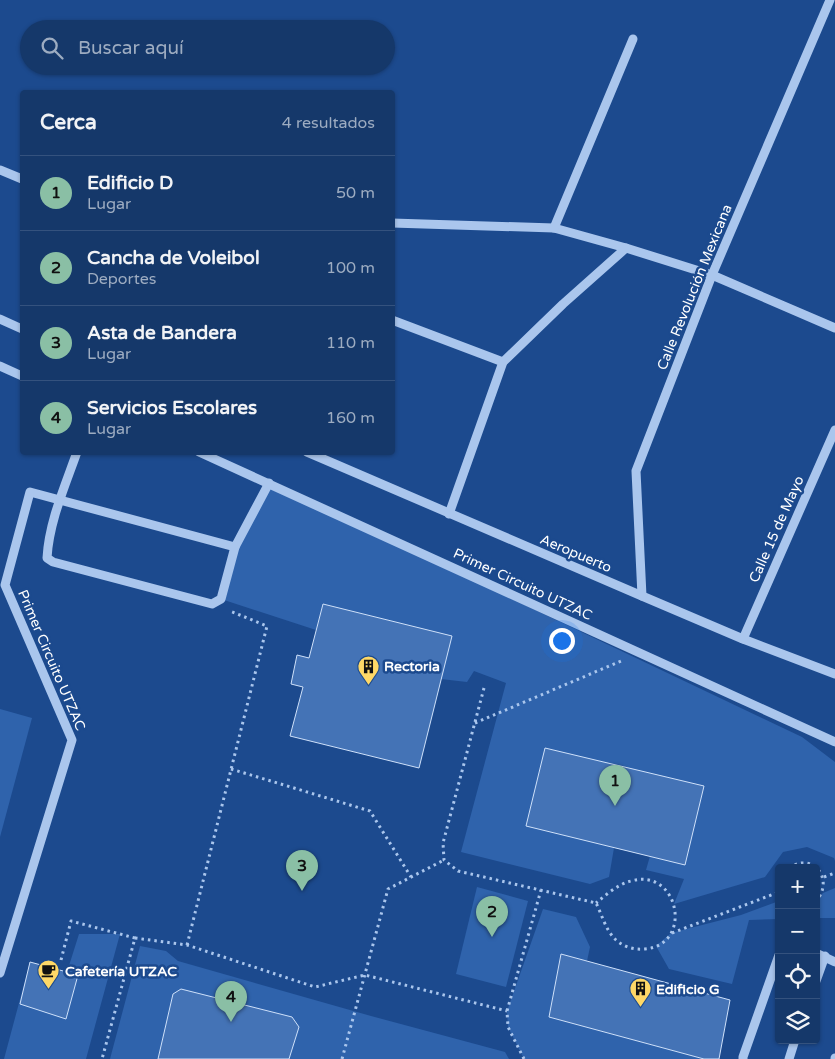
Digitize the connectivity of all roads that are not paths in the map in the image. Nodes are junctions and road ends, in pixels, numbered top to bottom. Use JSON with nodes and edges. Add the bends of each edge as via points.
{"nodes":[{"id":1,"x":830,"y":0,"type":"edge"},
{"id":2,"x":632,"y":39,"type":"dead end"},
{"id":3,"x":0,"y":170,"type":"edge"},
{"id":4,"x":20,"y":178,"type":"edge"},
{"id":5,"x":395,"y":223,"type":"edge"},
{"id":6,"x":554,"y":228,"type":"junction"},
{"id":7,"x":626,"y":248,"type":"junction"},
{"id":8,"x":712,"y":275,"type":"junction"},
{"id":9,"x":0,"y":320,"type":"edge"},
{"id":10,"x":395,"y":321,"type":"edge"},
{"id":11,"x":20,"y":328,"type":"edge"},
{"id":12,"x":835,"y":328,"type":"edge"},
{"id":13,"x":503,"y":362,"type":"junction"},
{"id":14,"x":0,"y":366,"type":"edge"},
{"id":15,"x":20,"y":375,"type":"edge"},
{"id":16,"x":835,"y":430,"type":"edge"},
{"id":17,"x":76,"y":455,"type":"edge"},
{"id":18,"x":206,"y":455,"type":"edge"},
{"id":19,"x":315,"y":455,"type":"edge"},
{"id":20,"x":269,"y":483,"type":"junction"},
{"id":21,"x":60,"y":500,"type":"junction"},
{"id":22,"x":449,"y":514,"type":"junction"},
{"id":23,"x":235,"y":547,"type":"junction"},
{"id":24,"x":642,"y":596,"type":"junction"},
{"id":25,"x":743,"y":638,"type":"junction"},
{"id":26,"x":835,"y":674,"type":"edge"},
{"id":27,"x":835,"y":742,"type":"edge"},
{"id":28,"x":821,"y":954,"type":"edge"},
{"id":29,"x":835,"y":962,"type":"edge"},
{"id":30,"x":775,"y":966,"type":"edge"},
{"id":31,"x":0,"y":972,"type":"edge"},
{"id":32,"x":795,"y":1044,"type":"edge"},
{"id":33,"x":743,"y":1059,"type":"edge"},
{"id":34,"x":789,"y":1059,"type":"edge"}],
"edges":[{"from":1,"to":8,"type":"street","name":"Calle Revolución Mexicana"},
{"from":2,"to":6,"type":"street"},
{"from":3,"to":4,"type":"street"},
{"from":5,"to":6,"type":"street"},
{"from":6,"to":7,"type":"street"},
{"from":7,"to":8,"type":"street"},
{"from":7,"to":13,"type":"street"},
{"from":8,"to":12,"type":"street"},
{"from":8,"to":24,"type":"street","name":"Calle Revolución Mexicana","via":[[636,471]]},
{"from":9,"to":11,"type":"street"},
{"from":10,"to":13,"type":"street"},
{"from":13,"to":22,"type":"street"},
{"from":14,"to":15,"type":"street"},
{"from":16,"to":25,"type":"street","name":"Calle 15 de Mayo"},
{"from":17,"to":21,"type":"street"},
{"from":18,"to":20,"type":"street","name":"Primer Circuito UTZAC"},
{"from":19,"to":22,"type":"street","name":"Aeropuerto"},
{"from":20,"to":23,"type":"street"},
{"from":20,"to":27,"type":"street","name":"Primer Circuito UTZAC"},
{"from":21,"to":23,"type":"street"},
{"from":21,"to":23,"type":"street","via":[[48,546],[47,558],[53,562],[212,604],[221,599]]},
{"from":21,"to":31,"type":"street","name":"Primer Circuito UTZAC","via":[[30,492],[5,585],[72,740]]},
{"from":22,"to":24,"type":"street","name":"Aeropuerto"},
{"from":24,"to":25,"type":"street","name":"Aeropuerto"},
{"from":25,"to":26,"type":"street","name":"Aeropuerto"},
{"from":28,"to":29,"type":"street"},
{"from":30,"to":33,"type":"street"},
{"from":32,"to":34,"type":"street"}]}
